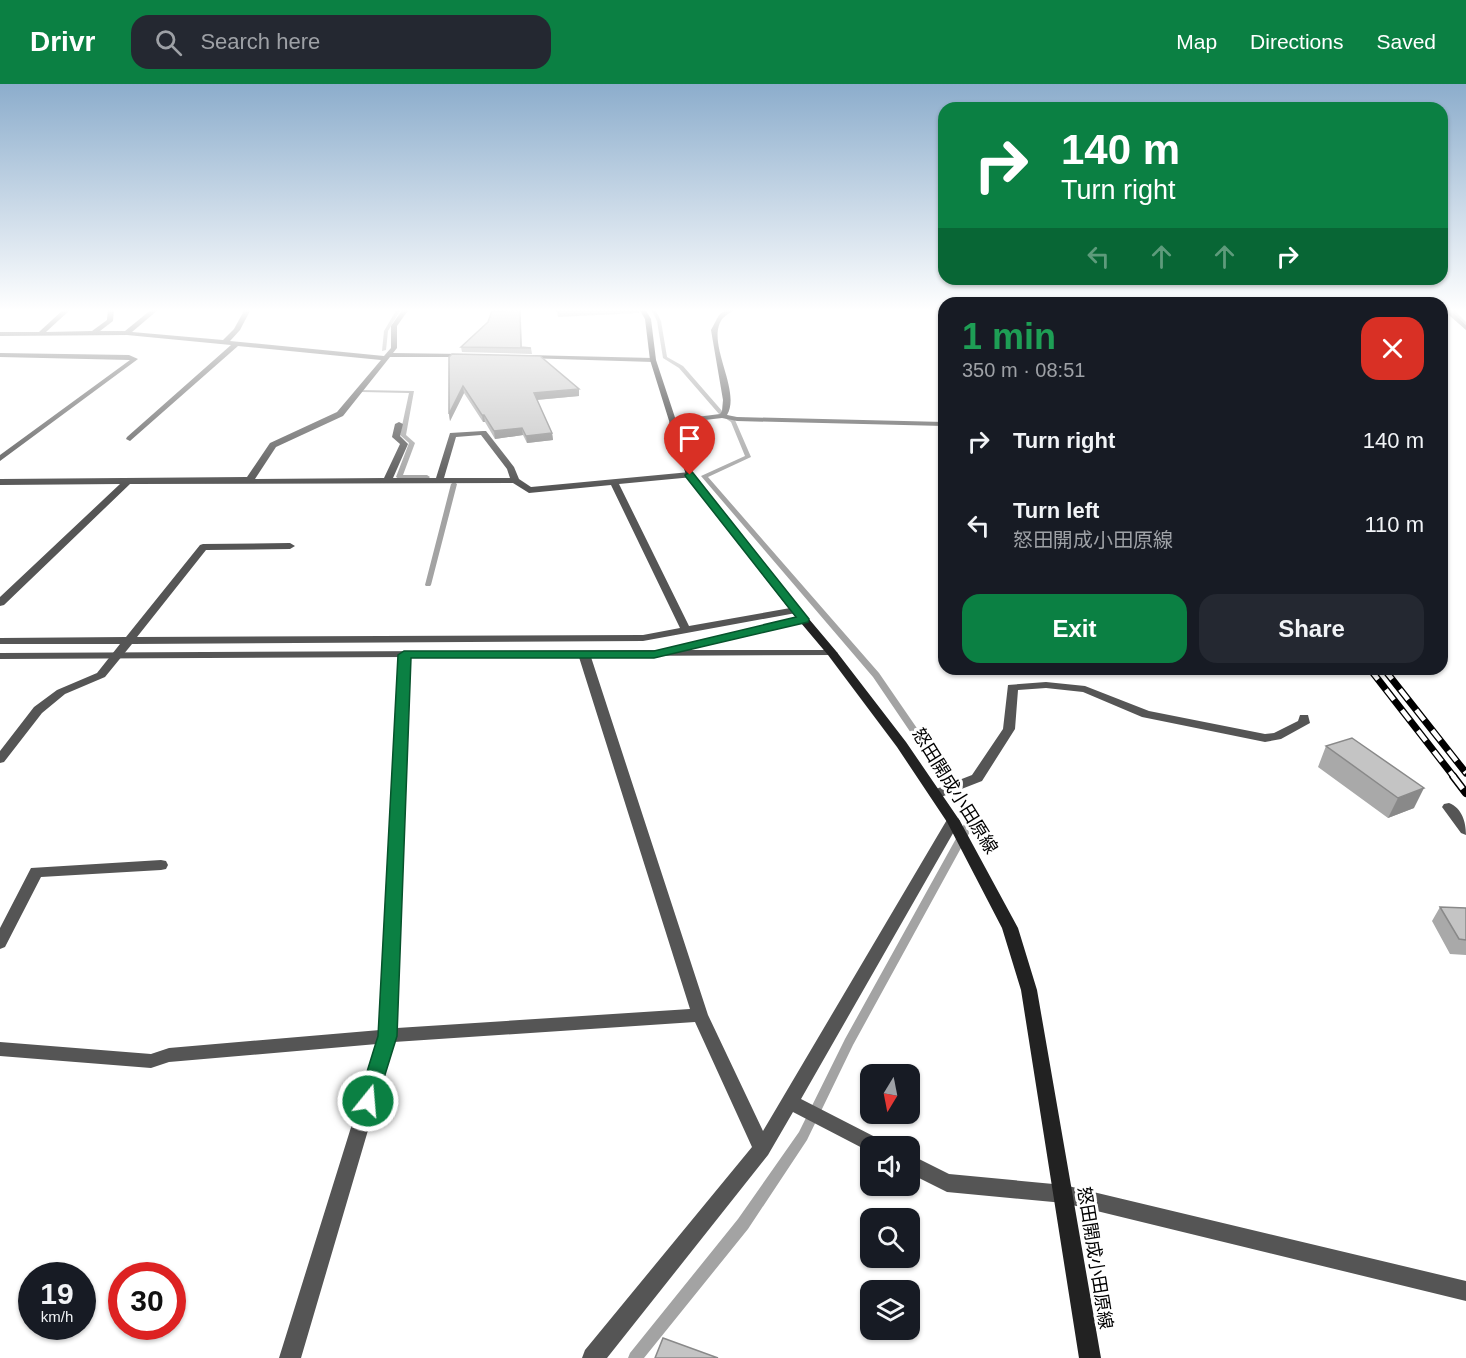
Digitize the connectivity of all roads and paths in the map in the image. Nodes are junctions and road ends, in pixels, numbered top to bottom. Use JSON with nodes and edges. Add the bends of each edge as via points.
{"nodes":[{"id":1,"x":122,"y":368,"type":"edge"},
{"id":2,"x":209,"y":368,"type":"edge"},
{"id":3,"x":377,"y":368,"type":"edge"},
{"id":4,"x":656,"y":368,"type":"edge"},
{"id":5,"x":721,"y":368,"type":"edge"},
{"id":6,"x":722,"y":416,"type":"junction"},
{"id":7,"x":673,"y":422,"type":"junction"},
{"id":8,"x":399,"y":424,"type":"dead end"},
{"id":9,"x":938,"y":424,"type":"edge"},
{"id":10,"x":130,"y":439,"type":"dead end"},
{"id":11,"x":0,"y":459,"type":"edge"},
{"id":12,"x":690,"y":475,"type":"junction"},
{"id":13,"x":250,"y":480,"type":"junction"},
{"id":14,"x":388,"y":480,"type":"junction"},
{"id":15,"x":514,"y":480,"type":"junction"},
{"id":16,"x":128,"y":481,"type":"junction"},
{"id":17,"x":439,"y":481,"type":"junction"},
{"id":18,"x":0,"y":482,"type":"edge"},
{"id":19,"x":614,"y":483,"type":"junction"},
{"id":20,"x":290,"y":546,"type":"dead end"},
{"id":21,"x":0,"y":603,"type":"edge"},
{"id":22,"x":800,"y":614,"type":"junction"},
{"id":23,"x":686,"y":630,"type":"junction"},
{"id":24,"x":129,"y":640,"type":"junction"},
{"id":25,"x":0,"y":641,"type":"edge"},
{"id":26,"x":832,"y":652,"type":"junction"},
{"id":27,"x":584,"y":654,"type":"junction"},
{"id":28,"x":654,"y":654,"type":"junction"},
{"id":29,"x":404,"y":655,"type":"junction"},
{"id":30,"x":0,"y":656,"type":"edge"},
{"id":31,"x":117,"y":656,"type":"junction"},
{"id":32,"x":1304,"y":718,"type":"dead end"},
{"id":33,"x":0,"y":759,"type":"edge"},
{"id":34,"x":936,"y":794,"type":"junction"},
{"id":35,"x":1449,"y":807,"type":"dead end"},
{"id":36,"x":953,"y":821,"type":"junction"},
{"id":37,"x":1466,"y":830,"type":"edge"},
{"id":38,"x":161,"y":865,"type":"dead end"},
{"id":39,"x":0,"y":943,"type":"edge"},
{"id":40,"x":700,"y":1015,"type":"junction"},
{"id":41,"x":388,"y":1036,"type":"junction"},
{"id":42,"x":0,"y":1049,"type":"edge"},
{"id":43,"x":790,"y":1102,"type":"junction"},
{"id":44,"x":860,"y":1138,"type":"edge"},
{"id":45,"x":762,"y":1149,"type":"junction"},
{"id":46,"x":920,"y":1169,"type":"edge"},
{"id":47,"x":1064,"y":1194,"type":"junction"},
{"id":48,"x":1466,"y":1291,"type":"edge"},
{"id":49,"x":290,"y":1358,"type":"edge"},
{"id":50,"x":593,"y":1358,"type":"edge"},
{"id":51,"x":1090,"y":1358,"type":"edge"}],
"edges":[{"from":1,"to":11,"type":"street"},
{"from":2,"to":10,"type":"street"},
{"from":3,"to":13,"type":"street","via":[[340,414],[273,445]]},
{"from":4,"to":7,"type":"main road","name":"怒田開成小田原線"},
{"from":5,"to":6,"type":"street","via":[[727,400]]},
{"from":6,"to":7,"type":"street"},
{"from":6,"to":9,"type":"street"},
{"from":7,"to":12,"type":"main road","name":"怒田開成小田原線"},
{"from":8,"to":14,"type":"street","via":[[396,437],[404,444]]},
{"from":12,"to":19,"type":"street"},
{"from":12,"to":22,"type":"main road","name":"怒田開成小田原線"},
{"from":13,"to":14,"type":"street"},
{"from":13,"to":16,"type":"street"},
{"from":14,"to":17,"type":"street"},
{"from":15,"to":17,"type":"street"},
{"from":15,"to":17,"type":"street","via":[[511,470],[483,433],[453,435]]},
{"from":15,"to":19,"type":"street","via":[[529,490]]},
{"from":16,"to":18,"type":"street"},
{"from":16,"to":21,"type":"street"},
{"from":19,"to":23,"type":"street"},
{"from":20,"to":24,"type":"street","via":[[203,547]]},
{"from":22,"to":23,"type":"street"},
{"from":22,"to":26,"type":"main road","name":"怒田開成小田原線"},
{"from":22,"to":28,"type":"street"},
{"from":23,"to":24,"type":"street","via":[[643,638]]},
{"from":24,"to":25,"type":"street"},
{"from":24,"to":31,"type":"street"},
{"from":26,"to":28,"type":"street"},
{"from":26,"to":34,"type":"main road","name":"怒田開成小田原線"},
{"from":27,"to":28,"type":"street"},
{"from":27,"to":29,"type":"street"},
{"from":27,"to":40,"type":"street"},
{"from":29,"to":31,"type":"street"},
{"from":29,"to":41,"type":"street"},
{"from":30,"to":31,"type":"street"},
{"from":31,"to":33,"type":"street","via":[[101,675],[61,693],[38,710]]},
{"from":32,"to":34,"type":"street","via":[[1304,723],[1265,738],[1146,714],[1085,689],[1012,687],[1009,729],[977,778]]},
{"from":34,"to":36,"type":"main road","name":"怒田開成小田原線"},
{"from":35,"to":37,"type":"street"},
{"from":36,"to":43,"type":"street"},
{"from":36,"to":47,"type":"main road","name":"怒田開成小田原線","via":[[1010,928],[1024,969]]},
{"from":38,"to":39,"type":"street","via":[[36,872]]},
{"from":40,"to":41,"type":"street"},
{"from":40,"to":45,"type":"street"},
{"from":41,"to":42,"type":"street","via":[[169,1055],[151,1061]]},
{"from":41,"to":49,"type":"street"},
{"from":43,"to":44,"type":"street"},
{"from":43,"to":45,"type":"street"},
{"from":45,"to":50,"type":"street"},
{"from":46,"to":47,"type":"street","via":[[947,1183]]},
{"from":47,"to":48,"type":"street"},
{"from":47,"to":51,"type":"main road","name":"怒田開成小田原線"}]}
